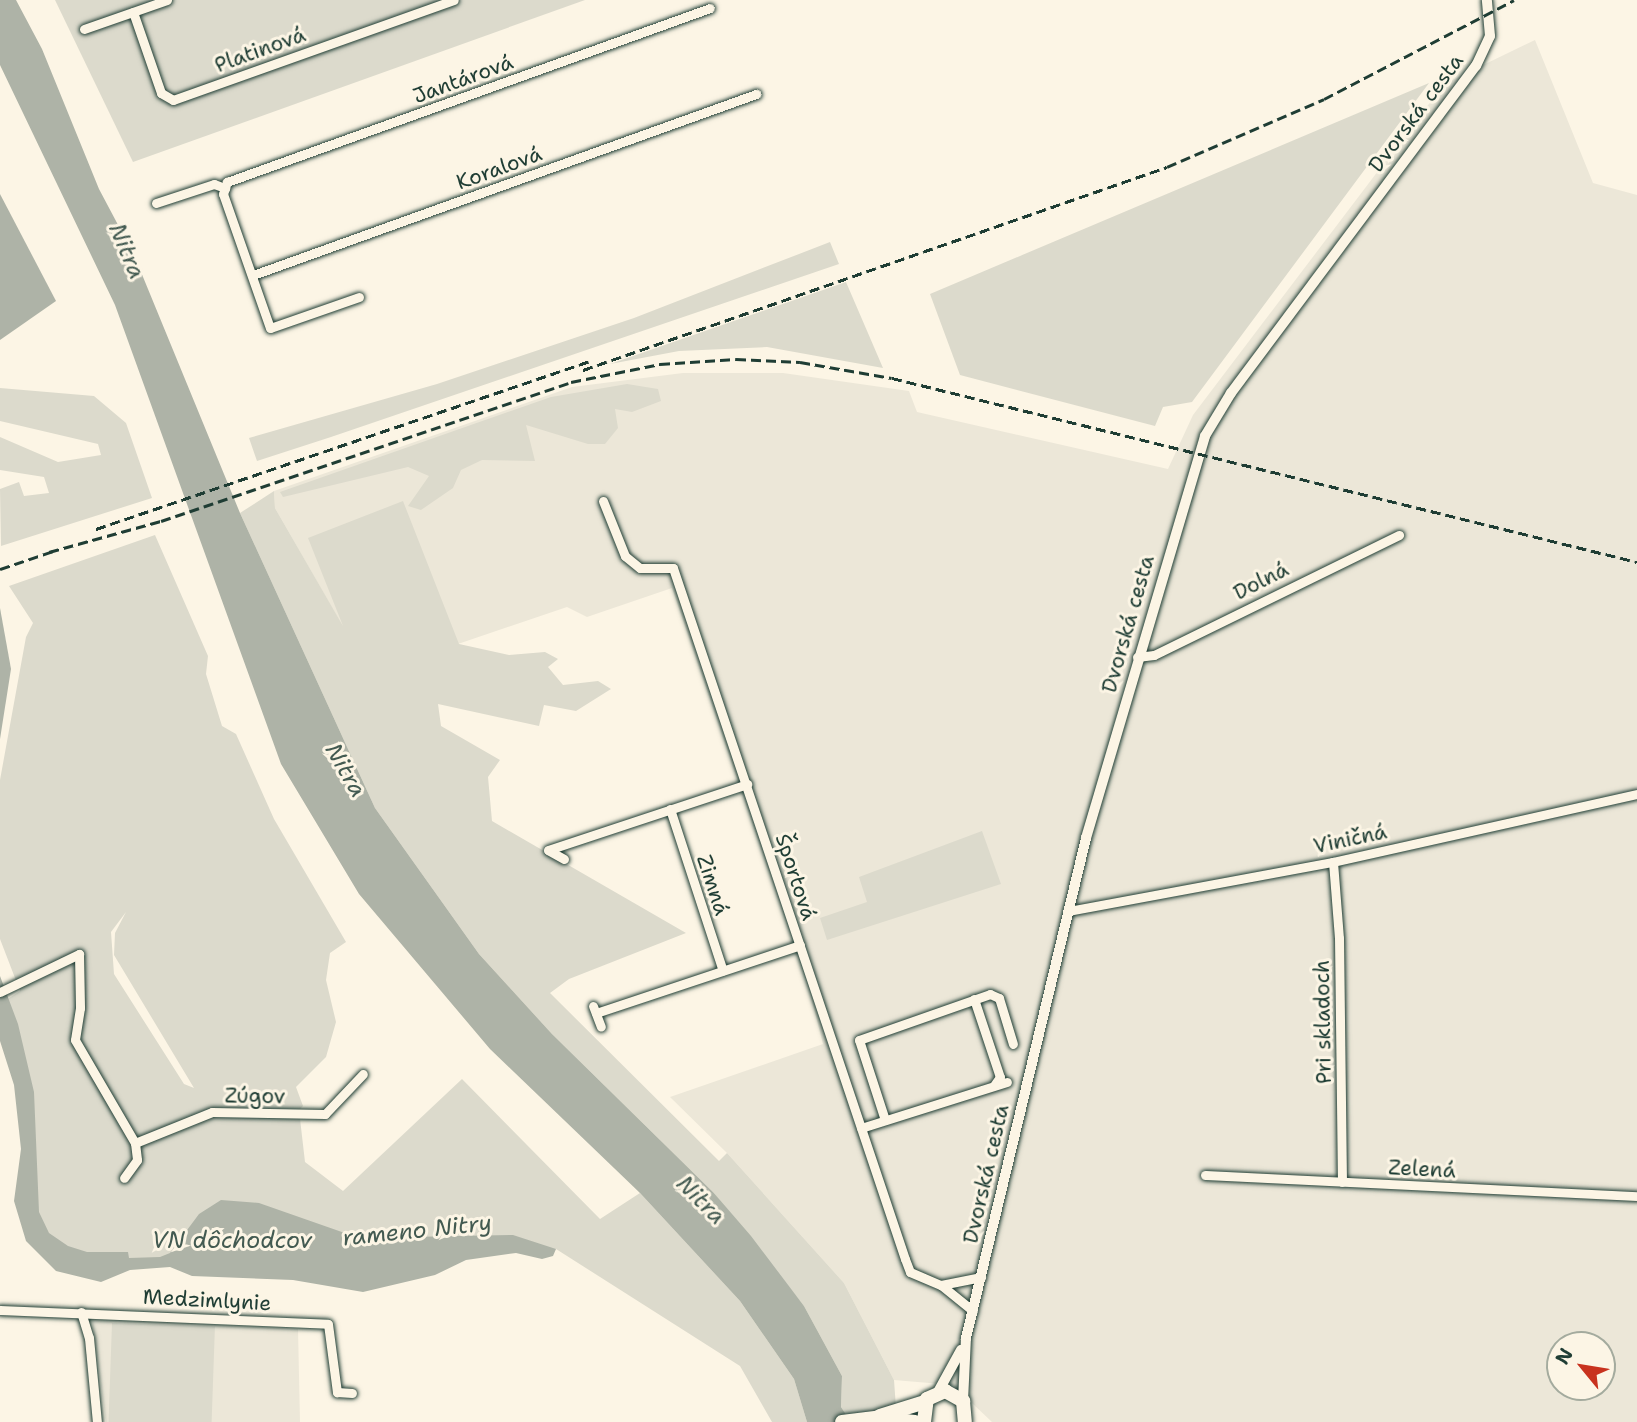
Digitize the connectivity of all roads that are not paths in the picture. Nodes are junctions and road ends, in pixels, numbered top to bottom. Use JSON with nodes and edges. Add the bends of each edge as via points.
{"nodes":[{"id":1,"x":167,"y":0,"type":"edge"},
{"id":2,"x":454,"y":0,"type":"edge"},
{"id":3,"x":1487,"y":0,"type":"edge"},
{"id":4,"x":710,"y":8,"type":"dead end"},
{"id":5,"x":133,"y":12,"type":"junction"},
{"id":6,"x":84,"y":29,"type":"dead end"},
{"id":7,"x":756,"y":94,"type":"dead end"},
{"id":8,"x":226,"y":185,"type":"junction"},
{"id":9,"x":156,"y":203,"type":"dead end"},
{"id":10,"x":253,"y":275,"type":"junction"},
{"id":11,"x":359,"y":297,"type":"dead end"},
{"id":12,"x":603,"y":501,"type":"dead end"},
{"id":13,"x":1399,"y":535,"type":"dead end"},
{"id":14,"x":1138,"y":657,"type":"junction"},
{"id":15,"x":747,"y":784,"type":"junction"},
{"id":16,"x":1637,"y":794,"type":"edge"},
{"id":17,"x":670,"y":809,"type":"junction"},
{"id":18,"x":564,"y":859,"type":"dead end"},
{"id":19,"x":1333,"y":862,"type":"junction"},
{"id":20,"x":1068,"y":911,"type":"junction"},
{"id":21,"x":800,"y":946,"type":"junction"},
{"id":22,"x":723,"y":971,"type":"junction"},
{"id":23,"x":4,"y":990,"type":"edge"},
{"id":24,"x":974,"y":999,"type":"junction"},
{"id":25,"x":601,"y":1027,"type":"dead end"},
{"id":26,"x":1013,"y":1044,"type":"dead end"},
{"id":27,"x":363,"y":1074,"type":"dead end"},
{"id":28,"x":1000,"y":1081,"type":"junction"},
{"id":29,"x":1026,"y":1087,"type":"junction"},
{"id":30,"x":885,"y":1120,"type":"junction"},
{"id":31,"x":861,"y":1128,"type":"junction"},
{"id":32,"x":135,"y":1143,"type":"junction"},
{"id":33,"x":1205,"y":1175,"type":"dead end"},
{"id":34,"x":124,"y":1178,"type":"dead end"},
{"id":35,"x":1342,"y":1182,"type":"junction"},
{"id":36,"x":1637,"y":1196,"type":"edge"},
{"id":37,"x":981,"y":1277,"type":"junction"},
{"id":38,"x":941,"y":1285,"type":"junction"},
{"id":39,"x":0,"y":1310,"type":"edge"},
{"id":40,"x":973,"y":1311,"type":"junction"},
{"id":41,"x":81,"y":1312,"type":"junction"},
{"id":42,"x":966,"y":1338,"type":"junction"},
{"id":43,"x":939,"y":1392,"type":"junction"},
{"id":44,"x":352,"y":1393,"type":"dead end"},
{"id":45,"x":963,"y":1401,"type":"junction"},
{"id":46,"x":925,"y":1402,"type":"junction"},
{"id":47,"x":877,"y":1418,"type":"junction"},
{"id":48,"x":968,"y":1420,"type":"edge"},
{"id":49,"x":97,"y":1422,"type":"edge"},
{"id":50,"x":842,"y":1422,"type":"edge"},
{"id":51,"x":915,"y":1422,"type":"edge"},
{"id":52,"x":923,"y":1422,"type":"edge"}],
"edges":[{"from":1,"to":5,"type":"street"},
{"from":2,"to":5,"type":"street","name":"Platinová","via":[[173,100],[161,93]]},
{"from":3,"to":14,"type":"street","name":"Dvorská cesta","via":[[1490,36],[1476,66],[1211,422]]},
{"from":4,"to":8,"type":"street","name":"Jantárová"},
{"from":5,"to":6,"type":"street"},
{"from":7,"to":10,"type":"street","name":"Koralová"},
{"from":8,"to":9,"type":"street","name":"Jantárová","via":[[214,184]]},
{"from":8,"to":10,"type":"street","via":[[223,194]]},
{"from":10,"to":11,"type":"street","via":[[270,328]]},
{"from":12,"to":15,"type":"street","name":"Športová","via":[[625,556],[640,568],[673,568]]},
{"from":13,"to":14,"type":"street","name":"Dolná","via":[[1154,655]]},
{"from":14,"to":20,"type":"street","name":"Dvorská cesta"},
{"from":15,"to":17,"type":"street"},
{"from":15,"to":21,"type":"street","name":"Športová"},
{"from":16,"to":19,"type":"street","name":"Viničná"},
{"from":17,"to":18,"type":"street","via":[[548,850]]},
{"from":17,"to":22,"type":"street","name":"Zimná"},
{"from":19,"to":20,"type":"street","name":"Viničná"},
{"from":19,"to":35,"type":"street","name":"Pri skladoch","via":[[1339,938]]},
{"from":20,"to":29,"type":"street","name":"Dvorská cesta"},
{"from":21,"to":22,"type":"street"},
{"from":21,"to":31,"type":"street","name":"Športová"},
{"from":22,"to":25,"type":"street","via":[[594,1010]]},
{"from":23,"to":32,"type":"street","via":[[79,954],[75,1040]]},
{"from":24,"to":26,"type":"street","via":[[990,993],[999,998]]},
{"from":24,"to":28,"type":"street"},
{"from":24,"to":30,"type":"street","via":[[859,1040]]},
{"from":27,"to":32,"type":"street","name":"Zúgov","via":[[325,1114],[212,1112]]},
{"from":28,"to":29,"type":"street"},
{"from":28,"to":30,"type":"street"},
{"from":29,"to":37,"type":"street","name":"Dvorská cesta"},
{"from":30,"to":31,"type":"street"},
{"from":31,"to":38,"type":"street","name":"Športová","via":[[911,1272]]},
{"from":32,"to":34,"type":"street","via":[[137,1160]]},
{"from":33,"to":35,"type":"street","name":"Zelená"},
{"from":35,"to":36,"type":"street","name":"Zelená"},
{"from":37,"to":38,"type":"street"},
{"from":37,"to":40,"type":"street","name":"Dvorská cesta"},
{"from":38,"to":40,"type":"street","name":"Športová"},
{"from":39,"to":41,"type":"street","name":"Medzimlynie"},
{"from":40,"to":42,"type":"street","name":"Dvorská cesta"},
{"from":41,"to":44,"type":"street","name":"Medzimlynie","via":[[328,1324],[337,1392]]},
{"from":41,"to":49,"type":"street","via":[[89,1338]]},
{"from":42,"to":43,"type":"street","name":"Dvorská cesta"},
{"from":42,"to":45,"type":"street","name":"Dvorská cesta"},
{"from":43,"to":45,"type":"main road","via":[[952,1392]]},
{"from":43,"to":46,"type":"main road"},
{"from":45,"to":48,"type":"main road"},
{"from":46,"to":47,"type":"main road"},
{"from":46,"to":52,"type":"main road"},
{"from":47,"to":50,"type":"main road"},
{"from":47,"to":51,"type":"main road"}]}
